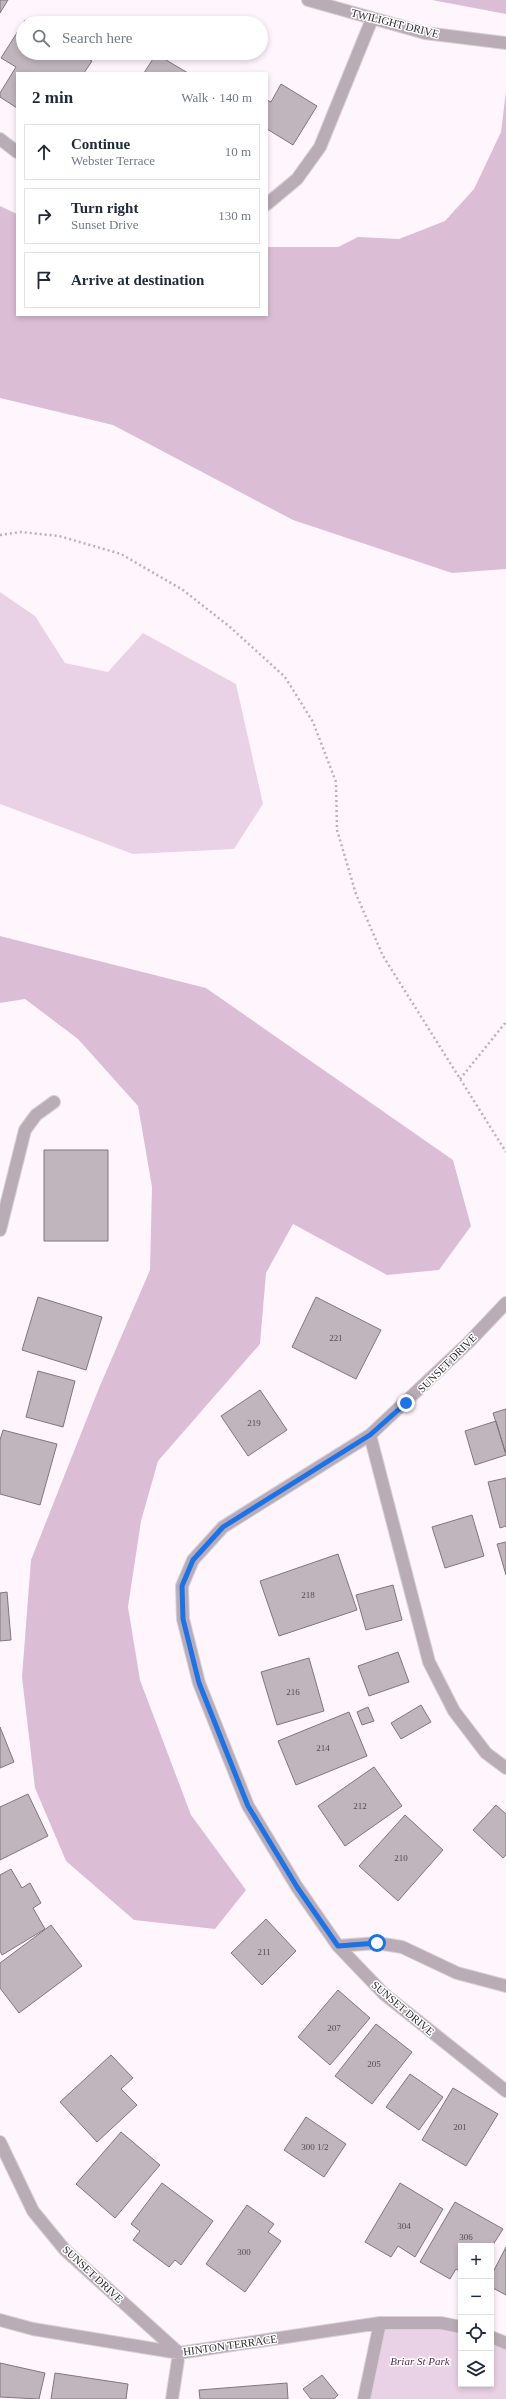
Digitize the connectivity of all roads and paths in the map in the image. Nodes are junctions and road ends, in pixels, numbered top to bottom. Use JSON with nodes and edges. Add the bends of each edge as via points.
{"nodes":[{"id":1,"x":308,"y":0,"type":"edge"},
{"id":2,"x":372,"y":19,"type":"junction"},
{"id":3,"x":506,"y":43,"type":"edge"},
{"id":4,"x":0,"y":139,"type":"edge"},
{"id":5,"x":16,"y":151,"type":"edge"},
{"id":6,"x":268,"y":203,"type":"edge"},
{"id":7,"x":0,"y":536,"type":"edge"},
{"id":8,"x":506,"y":1022,"type":"edge"},
{"id":9,"x":460,"y":1079,"type":"junction"},
{"id":10,"x":54,"y":1102,"type":"dead end"},
{"id":11,"x":506,"y":1152,"type":"edge"},
{"id":12,"x":0,"y":1230,"type":"edge"},
{"id":13,"x":506,"y":1303,"type":"edge"},
{"id":14,"x":370,"y":1435,"type":"junction"},
{"id":15,"x":506,"y":1768,"type":"edge"},
{"id":16,"x":338,"y":1946,"type":"junction"},
{"id":17,"x":506,"y":1986,"type":"edge"},
{"id":18,"x":506,"y":2091,"type":"edge"},
{"id":19,"x":0,"y":2142,"type":"edge"},
{"id":20,"x":0,"y":2320,"type":"edge"},
{"id":21,"x":380,"y":2323,"type":"junction"},
{"id":22,"x":458,"y":2326,"type":"edge"},
{"id":23,"x":494,"y":2338,"type":"edge"},
{"id":24,"x":506,"y":2343,"type":"edge"},
{"id":25,"x":179,"y":2353,"type":"junction"},
{"id":26,"x":172,"y":2399,"type":"edge"},
{"id":27,"x":364,"y":2399,"type":"edge"}],
"edges":[{"from":1,"to":2,"type":"street","name":"TWILIGHT DRIVE"},
{"from":2,"to":3,"type":"street","name":"TWILIGHT DRIVE","via":[[424,33]]},
{"from":2,"to":6,"type":"street","via":[[320,146],[297,179]]},
{"from":4,"to":5,"type":"street"},
{"from":7,"to":9,"type":"path","via":[[21,532],[59,536],[121,554],[183,590],[230,627],[285,677],[313,722],[336,782],[337,830],[356,894],[380,949]]},
{"from":8,"to":9,"type":"path"},
{"from":9,"to":11,"type":"path"},
{"from":10,"to":12,"type":"street","via":[[36,1115],[25,1130]]},
{"from":13,"to":14,"type":"street","name":"SUNSET DRIVE","via":[[469,1342]]},
{"from":14,"to":15,"type":"street","via":[[429,1662],[454,1711],[486,1753]]},
{"from":14,"to":16,"type":"street","name":"SUNSET DRIVE","via":[[223,1527],[193,1560],[182,1586],[183,1619],[199,1683],[248,1806],[297,1887]]},
{"from":16,"to":17,"type":"street","via":[[377,1943],[402,1947],[457,1973]]},
{"from":16,"to":18,"type":"street","name":"SUNSET DRIVE","via":[[384,1994]]},
{"from":19,"to":25,"type":"street","name":"SUNSET DRIVE","via":[[33,2211],[65,2250]]},
{"from":20,"to":25,"type":"street","name":"HINTON TERRACE","via":[[33,2329]]},
{"from":21,"to":22,"type":"street","name":"HINTON TERRACE","via":[[441,2323]]},
{"from":21,"to":25,"type":"street","name":"HINTON TERRACE"},
{"from":21,"to":27,"type":"street"},
{"from":23,"to":24,"type":"street"},
{"from":25,"to":26,"type":"street"}]}
